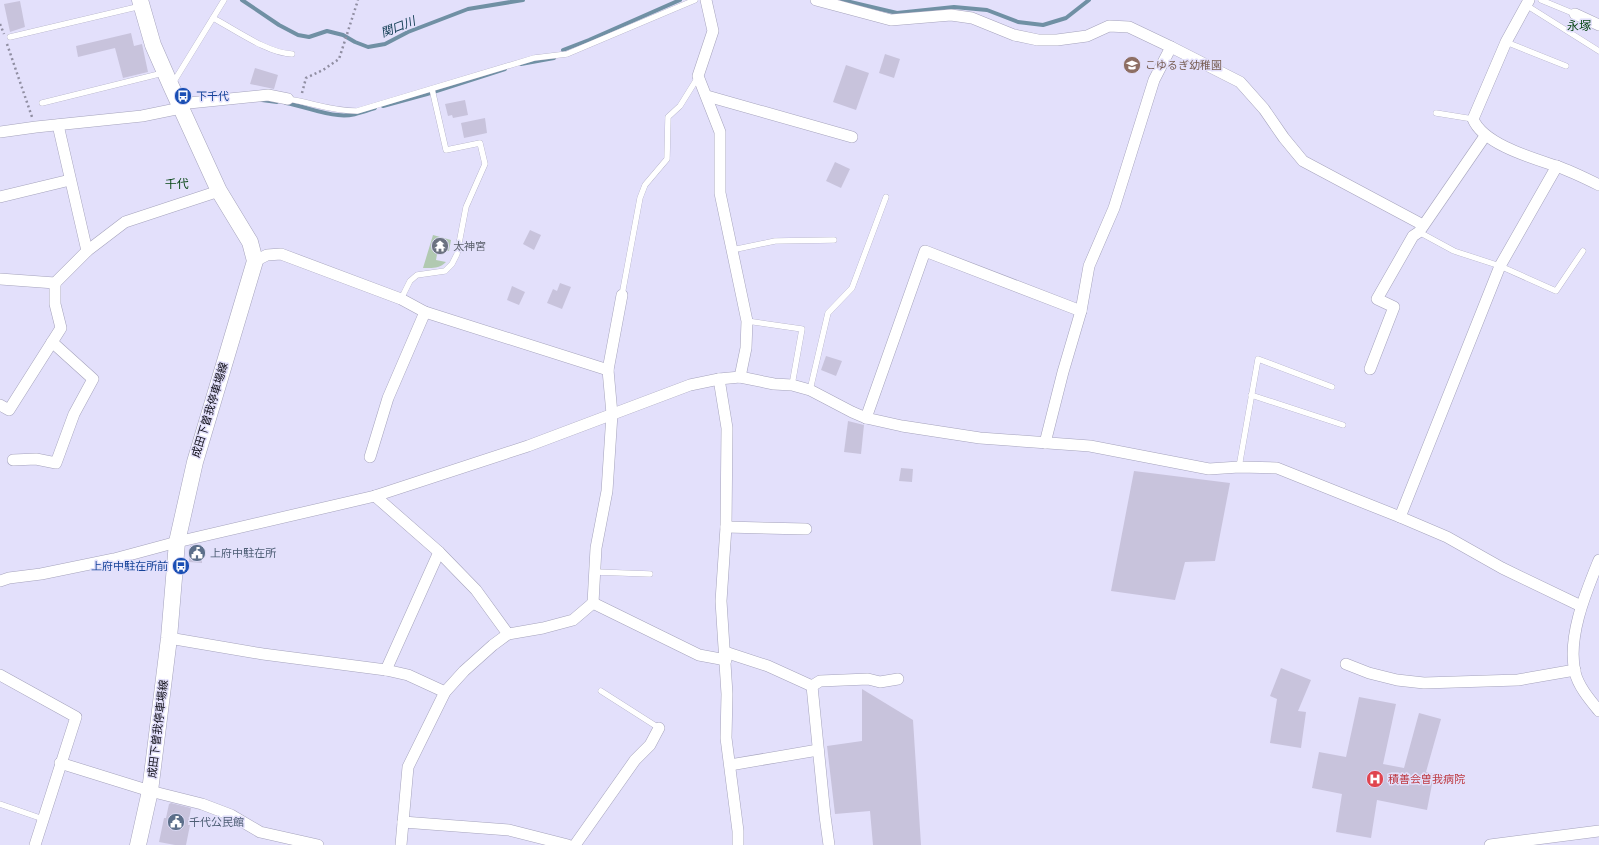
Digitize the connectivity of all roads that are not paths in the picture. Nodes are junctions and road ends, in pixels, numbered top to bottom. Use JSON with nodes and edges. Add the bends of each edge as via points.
{"nodes":[{"id":1,"x":224,"y":0,"type":"edge"},
{"id":2,"x":695,"y":0,"type":"edge"},
{"id":3,"x":706,"y":0,"type":"edge"},
{"id":4,"x":816,"y":0,"type":"edge"},
{"id":5,"x":1541,"y":0,"type":"edge"},
{"id":6,"x":141,"y":3,"type":"edge"},
{"id":7,"x":1528,"y":3,"type":"edge"},
{"id":8,"x":1575,"y":14,"type":"joint"},
{"id":9,"x":213,"y":18,"type":"junction"},
{"id":10,"x":1599,"y":24,"type":"edge"},
{"id":11,"x":10,"y":37,"type":"dead end"},
{"id":12,"x":1506,"y":42,"type":"junction"},
{"id":13,"x":1171,"y":47,"type":"junction"},
{"id":14,"x":1599,"y":51,"type":"edge"},
{"id":15,"x":292,"y":54,"type":"dead end"},
{"id":16,"x":1566,"y":66,"type":"dead end"},
{"id":17,"x":698,"y":76,"type":"junction"},
{"id":18,"x":168,"y":79,"type":"junction"},
{"id":19,"x":433,"y":92,"type":"junction"},
{"id":20,"x":707,"y":96,"type":"junction"},
{"id":21,"x":294,"y":100,"type":"joint"},
{"id":22,"x":42,"y":103,"type":"dead end"},
{"id":23,"x":180,"y":106,"type":"junction"},
{"id":24,"x":1436,"y":114,"type":"dead end"},
{"id":25,"x":1473,"y":119,"type":"junction"},
{"id":26,"x":58,"y":125,"type":"junction"},
{"id":27,"x":0,"y":132,"type":"edge"},
{"id":28,"x":1485,"y":136,"type":"junction"},
{"id":29,"x":852,"y":137,"type":"dead end"},
{"id":30,"x":1558,"y":166,"type":"junction"},
{"id":31,"x":70,"y":180,"type":"junction"},
{"id":32,"x":1599,"y":185,"type":"edge"},
{"id":33,"x":219,"y":191,"type":"junction"},
{"id":34,"x":0,"y":197,"type":"edge"},
{"id":35,"x":886,"y":197,"type":"dead end"},
{"id":36,"x":1421,"y":228,"type":"junction"},
{"id":37,"x":834,"y":240,"type":"dead end"},
{"id":38,"x":731,"y":250,"type":"junction"},
{"id":39,"x":87,"y":251,"type":"junction"},
{"id":40,"x":1583,"y":251,"type":"dead end"},
{"id":41,"x":255,"y":261,"type":"junction"},
{"id":42,"x":1500,"y":266,"type":"junction"},
{"id":43,"x":0,"y":279,"type":"edge"},
{"id":44,"x":55,"y":283,"type":"junction"},
{"id":45,"x":622,"y":295,"type":"joint"},
{"id":46,"x":401,"y":300,"type":"junction"},
{"id":47,"x":1080,"y":311,"type":"junction"},
{"id":48,"x":425,"y":312,"type":"junction"},
{"id":49,"x":747,"y":321,"type":"junction"},
{"id":50,"x":52,"y":342,"type":"junction"},
{"id":51,"x":1370,"y":369,"type":"dead end"},
{"id":52,"x":608,"y":370,"type":"junction"},
{"id":53,"x":740,"y":377,"type":"junction"},
{"id":54,"x":719,"y":379,"type":"junction"},
{"id":55,"x":792,"y":385,"type":"junction"},
{"id":56,"x":1332,"y":387,"type":"dead end"},
{"id":57,"x":810,"y":390,"type":"junction"},
{"id":58,"x":1251,"y":395,"type":"junction"},
{"id":59,"x":0,"y":405,"type":"edge"},
{"id":60,"x":612,"y":414,"type":"junction"},
{"id":61,"x":866,"y":418,"type":"junction"},
{"id":62,"x":1343,"y":424,"type":"dead end"},
{"id":63,"x":1045,"y":443,"type":"junction"},
{"id":64,"x":370,"y":457,"type":"dead end"},
{"id":65,"x":13,"y":460,"type":"dead end"},
{"id":66,"x":1239,"y":467,"type":"junction"},
{"id":67,"x":375,"y":496,"type":"junction"},
{"id":68,"x":1400,"y":516,"type":"junction"},
{"id":69,"x":726,"y":527,"type":"junction"},
{"id":70,"x":806,"y":529,"type":"dead end"},
{"id":71,"x":177,"y":542,"type":"junction"},
{"id":72,"x":439,"y":552,"type":"junction"},
{"id":73,"x":1599,"y":560,"type":"edge"},
{"id":74,"x":595,"y":572,"type":"junction"},
{"id":75,"x":650,"y":574,"type":"dead end"},
{"id":76,"x":0,"y":582,"type":"edge"},
{"id":77,"x":593,"y":603,"type":"junction"},
{"id":78,"x":1580,"y":606,"type":"junction"},
{"id":79,"x":508,"y":634,"type":"junction"},
{"id":80,"x":169,"y":638,"type":"junction"},
{"id":81,"x":725,"y":656,"type":"junction"},
{"id":82,"x":1346,"y":664,"type":"dead end"},
{"id":83,"x":386,"y":670,"type":"junction"},
{"id":84,"x":1575,"y":670,"type":"junction"},
{"id":85,"x":0,"y":675,"type":"edge"},
{"id":86,"x":898,"y":679,"type":"dead end"},
{"id":87,"x":812,"y":686,"type":"junction"},
{"id":88,"x":601,"y":691,"type":"dead end"},
{"id":89,"x":445,"y":692,"type":"junction"},
{"id":90,"x":1599,"y":711,"type":"edge"},
{"id":91,"x":658,"y":728,"type":"joint"},
{"id":92,"x":818,"y":750,"type":"junction"},
{"id":93,"x":60,"y":763,"type":"junction"},
{"id":94,"x":730,"y":765,"type":"junction"},
{"id":95,"x":150,"y":791,"type":"junction"},
{"id":96,"x":0,"y":804,"type":"edge"},
{"id":97,"x":43,"y":819,"type":"junction"},
{"id":98,"x":403,"y":822,"type":"junction"},
{"id":99,"x":1599,"y":831,"type":"edge"},
{"id":100,"x":35,"y":845,"type":"edge"},
{"id":101,"x":138,"y":845,"type":"edge"},
{"id":102,"x":318,"y":845,"type":"edge"},
{"id":103,"x":401,"y":845,"type":"edge"},
{"id":104,"x":568,"y":845,"type":"edge"},
{"id":105,"x":575,"y":845,"type":"edge"},
{"id":106,"x":738,"y":845,"type":"edge"},
{"id":107,"x":829,"y":845,"type":"edge"},
{"id":108,"x":1490,"y":845,"type":"edge"}],
"edges":[{"from":1,"to":9,"type":"lane"},
{"from":2,"to":19,"type":"lane","via":[[567,54],[534,58]]},
{"from":3,"to":17,"type":"street","via":[[713,31]]},
{"from":4,"to":13,"type":"street","via":[[891,20],[951,15],[972,18],[1014,35],[1038,40],[1087,36],[1110,26],[1129,27]]},
{"from":5,"to":8,"type":"lane"},
{"from":6,"to":11,"type":"lane"},
{"from":6,"to":18,"type":"main road","via":[[153,45]]},
{"from":7,"to":12,"type":"street"},
{"from":7,"to":14,"type":"lane"},
{"from":8,"to":10,"type":"street"},
{"from":9,"to":15,"type":"lane","via":[[271,49],[283,54]]},
{"from":9,"to":18,"type":"lane"},
{"from":12,"to":16,"type":"lane"},
{"from":12,"to":25,"type":"street"},
{"from":13,"to":36,"type":"street","via":[[1240,82],[1303,161]]},
{"from":13,"to":47,"type":"street","via":[[1154,80],[1114,208],[1089,266]]},
{"from":17,"to":20,"type":"street"},
{"from":17,"to":45,"type":"lane","via":[[680,106],[668,117],[667,159],[645,185],[640,198]]},
{"from":18,"to":22,"type":"lane"},
{"from":18,"to":23,"type":"main road"},
{"from":19,"to":21,"type":"lane","via":[[356,112],[327,109]]},
{"from":19,"to":46,"type":"lane","via":[[446,150],[480,143],[485,164],[466,207],[457,254],[452,264],[446,271],[417,275],[410,282]]},
{"from":20,"to":29,"type":"street"},
{"from":20,"to":38,"type":"street","via":[[720,132],[720,193]]},
{"from":21,"to":23,"type":"street","via":[[268,95]]},
{"from":23,"to":26,"type":"street","via":[[142,116]]},
{"from":23,"to":33,"type":"main road"},
{"from":24,"to":25,"type":"lane"},
{"from":25,"to":28,"type":"street"},
{"from":26,"to":27,"type":"street"},
{"from":26,"to":31,"type":"street"},
{"from":28,"to":30,"type":"street","via":[[1530,158]]},
{"from":28,"to":36,"type":"street"},
{"from":30,"to":32,"type":"street"},
{"from":30,"to":42,"type":"street"},
{"from":31,"to":34,"type":"street"},
{"from":31,"to":39,"type":"street"},
{"from":33,"to":39,"type":"street","via":[[125,222]]},
{"from":33,"to":41,"type":"main road","via":[[250,242]]},
{"from":35,"to":57,"type":"lane","via":[[852,288],[828,313]]},
{"from":36,"to":42,"type":"lane","via":[[1454,251]]},
{"from":36,"to":51,"type":"street","via":[[1413,236],[1377,300],[1394,308]]},
{"from":37,"to":38,"type":"lane","via":[[775,241]]},
{"from":38,"to":49,"type":"street"},
{"from":39,"to":44,"type":"street"},
{"from":40,"to":42,"type":"lane","via":[[1556,291]]},
{"from":41,"to":46,"type":"street","via":[[267,255],[281,254]]},
{"from":41,"to":71,"type":"main road","name":"成田下曽我停車場線","via":[[195,462]]},
{"from":42,"to":68,"type":"street"},
{"from":43,"to":44,"type":"street"},
{"from":44,"to":50,"type":"street","via":[[55,304],[61,328]]},
{"from":45,"to":52,"type":"street"},
{"from":46,"to":48,"type":"street"},
{"from":47,"to":61,"type":"street","via":[[925,251]]},
{"from":47,"to":63,"type":"street"},
{"from":48,"to":52,"type":"street"},
{"from":48,"to":64,"type":"street","via":[[388,398]]},
{"from":49,"to":53,"type":"street","via":[[746,348]]},
{"from":49,"to":55,"type":"lane","via":[[802,329]]},
{"from":50,"to":59,"type":"street","via":[[9,410]]},
{"from":50,"to":65,"type":"street","via":[[93,378],[74,414],[56,463],[36,458]]},
{"from":52,"to":60,"type":"street"},
{"from":53,"to":54,"type":"street"},
{"from":53,"to":55,"type":"street"},
{"from":54,"to":60,"type":"street","via":[[690,385]]},
{"from":54,"to":69,"type":"street","via":[[727,428]]},
{"from":55,"to":57,"type":"street"},
{"from":56,"to":58,"type":"lane","via":[[1258,359]]},
{"from":57,"to":61,"type":"street"},
{"from":58,"to":62,"type":"lane"},
{"from":58,"to":66,"type":"lane"},
{"from":60,"to":67,"type":"street","via":[[528,446]]},
{"from":60,"to":74,"type":"street","via":[[607,491],[596,548]]},
{"from":61,"to":63,"type":"street","via":[[980,438]]},
{"from":63,"to":66,"type":"street","via":[[1090,446],[1209,469]]},
{"from":66,"to":68,"type":"street","via":[[1277,468]]},
{"from":67,"to":71,"type":"street"},
{"from":67,"to":72,"type":"street"},
{"from":68,"to":78,"type":"street","via":[[1447,537],[1502,568]]},
{"from":69,"to":70,"type":"street"},
{"from":69,"to":81,"type":"street","via":[[721,601]]},
{"from":71,"to":76,"type":"street","via":[[114,559],[9,578]]},
{"from":71,"to":80,"type":"main road","name":"成田下曽我停車場線"},
{"from":72,"to":79,"type":"street","via":[[476,590]]},
{"from":72,"to":83,"type":"street"},
{"from":73,"to":78,"type":"street"},
{"from":74,"to":75,"type":"lane"},
{"from":74,"to":77,"type":"street"},
{"from":77,"to":79,"type":"street","via":[[573,620]]},
{"from":77,"to":81,"type":"street","via":[[699,655]]},
{"from":78,"to":84,"type":"street","via":[[1573,654]]},
{"from":79,"to":89,"type":"street","via":[[464,671]]},
{"from":80,"to":83,"type":"street","via":[[263,654]]},
{"from":80,"to":95,"type":"main road","name":"成田下曽我停車場線"},
{"from":81,"to":87,"type":"street","via":[[768,666]]},
{"from":81,"to":94,"type":"street","via":[[726,738]]},
{"from":82,"to":84,"type":"street","via":[[1397,680],[1424,683],[1518,680]]},
{"from":83,"to":89,"type":"street","via":[[408,675]]},
{"from":84,"to":90,"type":"street","via":[[1584,690]]},
{"from":85,"to":93,"type":"street","via":[[76,717]]},
{"from":86,"to":87,"type":"street","via":[[880,682],[868,679],[820,680]]},
{"from":87,"to":92,"type":"street"},
{"from":88,"to":91,"type":"lane"},
{"from":89,"to":98,"type":"street","via":[[408,767]]},
{"from":91,"to":105,"type":"street","via":[[650,745],[635,760]]},
{"from":92,"to":94,"type":"street"},
{"from":92,"to":107,"type":"street"},
{"from":93,"to":95,"type":"street"},
{"from":93,"to":97,"type":"street"},
{"from":94,"to":106,"type":"street"},
{"from":95,"to":101,"type":"main road","name":"成田下曽我停車場線"},
{"from":95,"to":102,"type":"street","via":[[202,804],[231,815],[260,832]]},
{"from":96,"to":97,"type":"lane"},
{"from":97,"to":100,"type":"street"},
{"from":98,"to":103,"type":"street"},
{"from":98,"to":104,"type":"street","via":[[509,830]]},
{"from":99,"to":108,"type":"street"}]}
